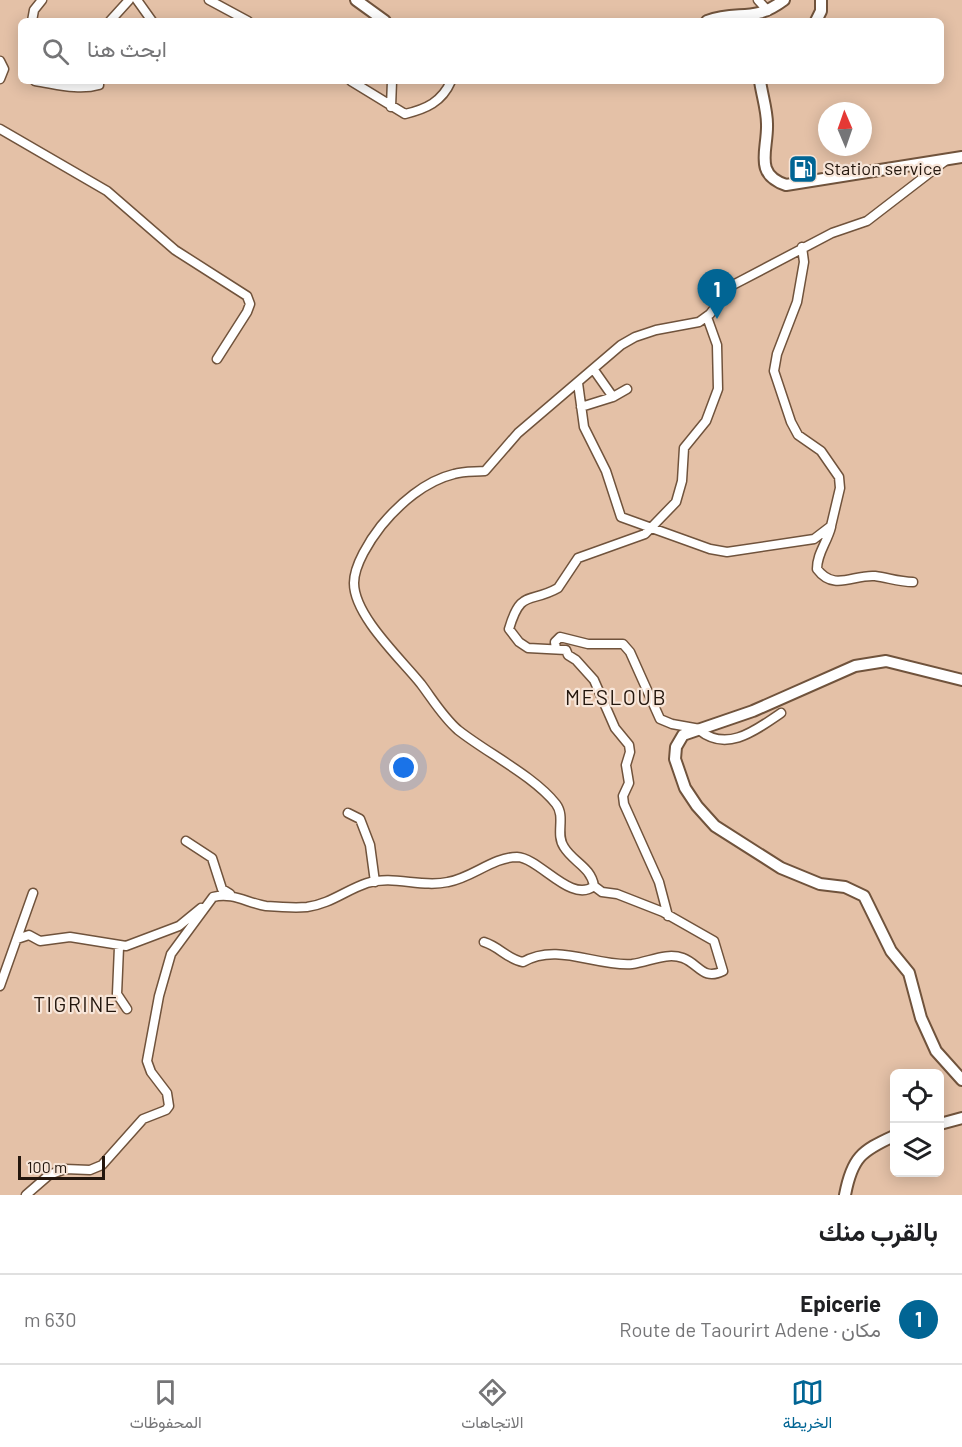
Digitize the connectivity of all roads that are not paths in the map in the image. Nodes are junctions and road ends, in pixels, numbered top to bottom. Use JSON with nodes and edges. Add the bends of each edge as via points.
{"nodes":[{"id":1,"x":42,"y":0,"type":"edge"},
{"id":2,"x":129,"y":0,"type":"edge"},
{"id":3,"x":137,"y":0,"type":"edge"},
{"id":4,"x":209,"y":0,"type":"edge"},
{"id":5,"x":356,"y":0,"type":"edge"},
{"id":6,"x":758,"y":0,"type":"edge"},
{"id":7,"x":784,"y":0,"type":"edge"},
{"id":8,"x":821,"y":0,"type":"edge"},
{"id":9,"x":768,"y":11,"type":"junction"},
{"id":10,"x":33,"y":18,"type":"edge"},
{"id":11,"x":113,"y":18,"type":"edge"},
{"id":12,"x":150,"y":18,"type":"edge"},
{"id":13,"x":242,"y":18,"type":"edge"},
{"id":14,"x":381,"y":18,"type":"edge"},
{"id":15,"x":720,"y":18,"type":"edge"},
{"id":16,"x":818,"y":18,"type":"edge"},
{"id":17,"x":0,"y":61,"type":"edge"},
{"id":18,"x":0,"y":79,"type":"edge"},
{"id":19,"x":55,"y":84,"type":"edge"},
{"id":20,"x":99,"y":84,"type":"edge"},
{"id":21,"x":356,"y":84,"type":"edge"},
{"id":22,"x":392,"y":84,"type":"edge"},
{"id":23,"x":450,"y":84,"type":"edge"},
{"id":24,"x":761,"y":84,"type":"edge"},
{"id":25,"x":391,"y":107,"type":"junction"},
{"id":26,"x":0,"y":129,"type":"edge"},
{"id":27,"x":962,"y":157,"type":"edge"},
{"id":28,"x":948,"y":159,"type":"junction"},
{"id":29,"x":802,"y":247,"type":"junction"},
{"id":30,"x":707,"y":317,"type":"junction"},
{"id":31,"x":217,"y":359,"type":"dead end"},
{"id":32,"x":594,"y":370,"type":"junction"},
{"id":33,"x":578,"y":383,"type":"junction"},
{"id":34,"x":627,"y":389,"type":"dead end"},
{"id":35,"x":613,"y":397,"type":"junction"},
{"id":36,"x":581,"y":407,"type":"junction"},
{"id":37,"x":831,"y":526,"type":"junction"},
{"id":38,"x":653,"y":528,"type":"junction"},
{"id":39,"x":913,"y":582,"type":"dead end"},
{"id":40,"x":556,"y":649,"type":"junction"},
{"id":41,"x":962,"y":680,"type":"edge"},
{"id":42,"x":781,"y":713,"type":"dead end"},
{"id":43,"x":700,"y":730,"type":"junction"},
{"id":44,"x":348,"y":813,"type":"dead end"},
{"id":45,"x":186,"y":841,"type":"dead end"},
{"id":46,"x":375,"y":882,"type":"junction"},
{"id":47,"x":594,"y":886,"type":"junction"},
{"id":48,"x":33,"y":893,"type":"dead end"},
{"id":49,"x":230,"y":895,"type":"junction"},
{"id":50,"x":206,"y":903,"type":"junction"},
{"id":51,"x":668,"y":916,"type":"junction"},
{"id":52,"x":17,"y":939,"type":"junction"},
{"id":53,"x":484,"y":942,"type":"dead end"},
{"id":54,"x":119,"y":947,"type":"junction"},
{"id":55,"x":0,"y":986,"type":"edge"},
{"id":56,"x":127,"y":1009,"type":"dead end"},
{"id":57,"x":962,"y":1080,"type":"edge"},
{"id":58,"x":962,"y":1118,"type":"edge"},
{"id":59,"x":943,"y":1123,"type":"edge"},
{"id":60,"x":890,"y":1138,"type":"edge"},
{"id":61,"x":26,"y":1195,"type":"edge"},
{"id":62,"x":845,"y":1195,"type":"edge"}],
"edges":[{"from":1,"to":10,"type":"street"},
{"from":2,"to":11,"type":"street"},
{"from":3,"to":12,"type":"street"},
{"from":4,"to":13,"type":"street"},
{"from":5,"to":14,"type":"main road"},
{"from":6,"to":9,"type":"street"},
{"from":7,"to":9,"type":"main road"},
{"from":8,"to":16,"type":"main road"},
{"from":9,"to":15,"type":"main road","via":[[757,16]]},
{"from":17,"to":18,"type":"street"},
{"from":19,"to":20,"type":"street"},
{"from":21,"to":25,"type":"street"},
{"from":22,"to":25,"type":"street"},
{"from":23,"to":25,"type":"street","via":[[429,109],[405,114]]},
{"from":24,"to":28,"type":"main road","via":[[767,120],[765,167],[777,182],[786,185]]},
{"from":26,"to":31,"type":"street","via":[[107,191],[175,250],[247,296],[247,312]]},
{"from":27,"to":28,"type":"main road"},
{"from":28,"to":29,"type":"street","via":[[867,221]]},
{"from":29,"to":30,"type":"street","via":[[731,286]]},
{"from":29,"to":37,"type":"street","via":[[804,262],[797,302],[774,371],[798,435],[821,451],[839,477]]},
{"from":30,"to":32,"type":"street","via":[[689,326],[635,337]]},
{"from":30,"to":38,"type":"street","via":[[717,345],[716,396],[706,421],[684,448],[680,494]]},
{"from":32,"to":33,"type":"street"},
{"from":32,"to":35,"type":"street"},
{"from":33,"to":36,"type":"street"},
{"from":33,"to":47,"type":"street","via":[[518,433],[485,471],[452,474],[411,496],[395,510],[374,536],[358,565],[354,583],[358,599],[386,647],[441,712],[557,805],[562,817],[561,844],[587,870]]},
{"from":34,"to":35,"type":"street"},
{"from":35,"to":36,"type":"street"},
{"from":36,"to":38,"type":"street","via":[[584,427],[606,471],[619,514]]},
{"from":37,"to":38,"type":"street","via":[[814,539],[727,552]]},
{"from":37,"to":39,"type":"street","via":[[818,555],[817,569],[822,576],[831,580],[876,576],[888,581]]},
{"from":38,"to":40,"type":"street","via":[[578,558],[558,588],[532,596],[514,611],[510,629],[519,642],[538,650]]},
{"from":40,"to":43,"type":"street","via":[[555,642],[560,637],[588,644],[623,644],[630,651],[660,718]]},
{"from":40,"to":51,"type":"street","via":[[566,650],[594,680],[615,728],[628,745],[629,783],[624,804],[659,882]]},
{"from":41,"to":43,"type":"main road","via":[[886,661],[864,664]]},
{"from":42,"to":43,"type":"street","via":[[742,737],[717,739]]},
{"from":43,"to":57,"type":"main road","via":[[680,739],[675,759],[679,775],[697,806],[716,826],[781,867],[820,884],[845,887],[864,896],[891,951],[909,973],[921,1018],[936,1052]]},
{"from":44,"to":46,"type":"street","via":[[360,819],[363,826]]},
{"from":45,"to":49,"type":"street","via":[[212,858],[222,890]]},
{"from":46,"to":47,"type":"street","via":[[449,882],[519,857],[569,886],[580,890]]},
{"from":46,"to":49,"type":"street","via":[[306,907],[265,906]]},
{"from":47,"to":51,"type":"street"},
{"from":48,"to":52,"type":"street"},
{"from":49,"to":50,"type":"street","via":[[213,897]]},
{"from":50,"to":54,"type":"street","via":[[179,926]]},
{"from":50,"to":61,"type":"street","via":[[165,969],[148,1052],[151,1072],[167,1093],[169,1106],[143,1119],[102,1165],[49,1174]]},
{"from":51,"to":53,"type":"street","via":[[714,941],[723,971],[715,975],[702,973],[682,958],[666,956],[632,964],[550,954],[523,962],[511,960],[498,946]]},
{"from":52,"to":54,"type":"street","via":[[29,935],[40,941],[70,937]]},
{"from":52,"to":55,"type":"street"},
{"from":54,"to":56,"type":"street","via":[[117,994]]},
{"from":58,"to":59,"type":"main road"},
{"from":60,"to":62,"type":"main road","via":[[861,1154],[851,1168]]}]}
